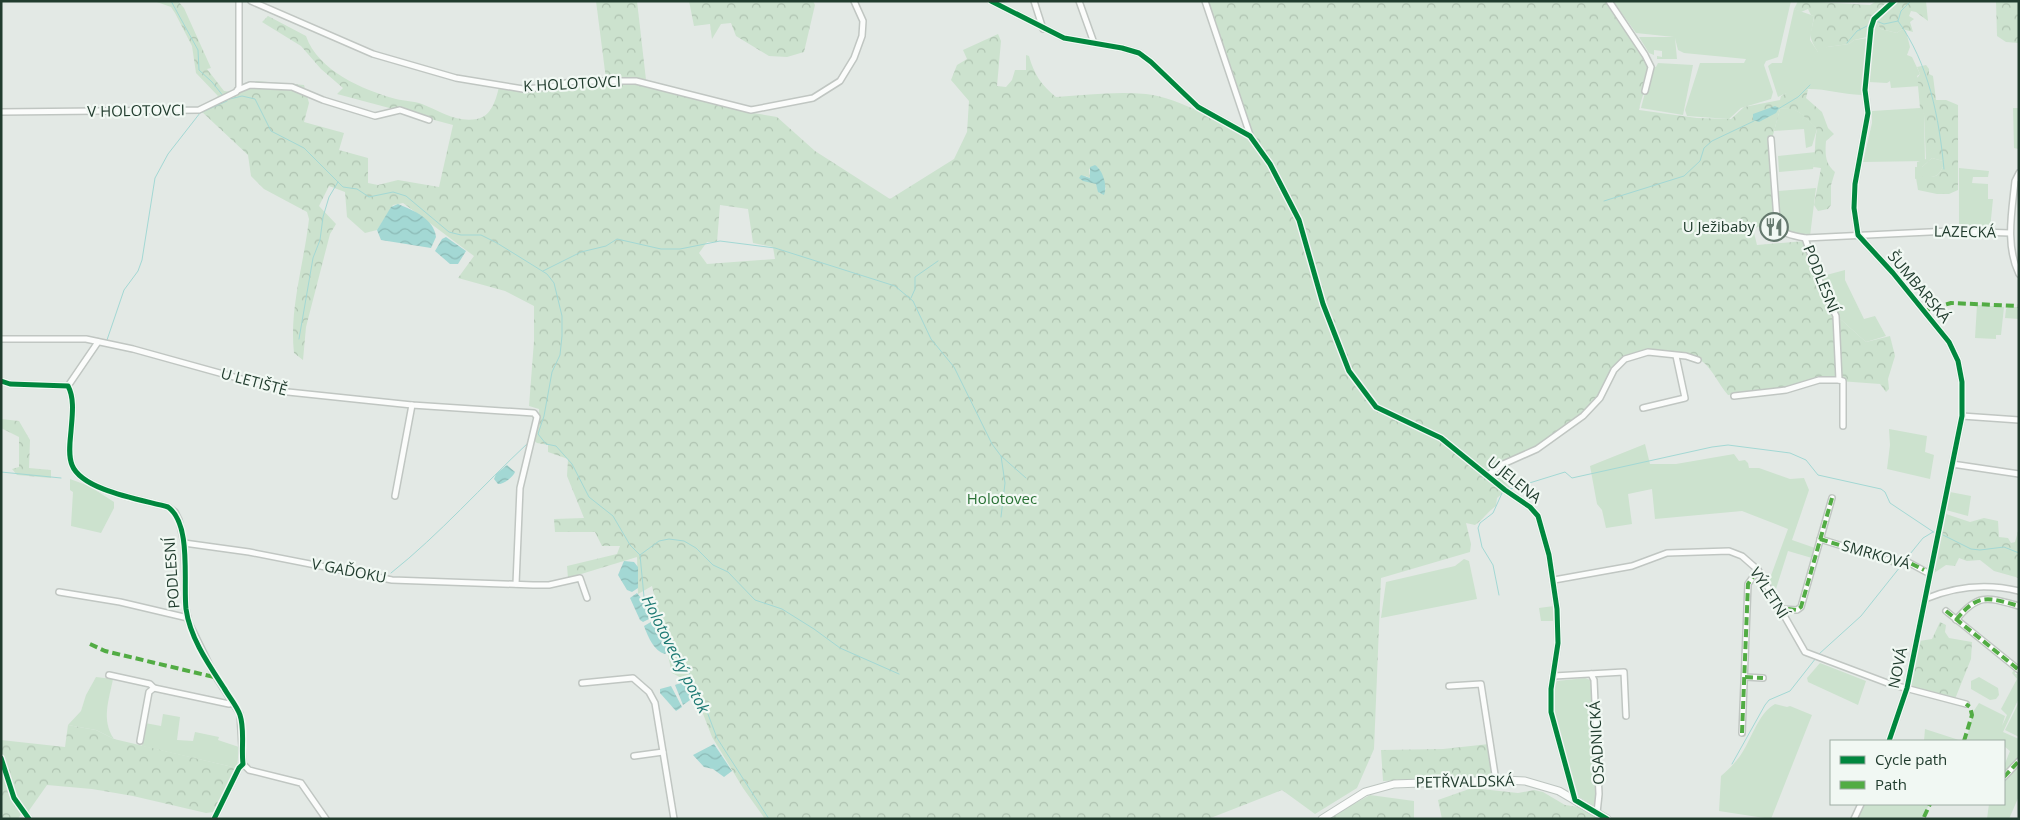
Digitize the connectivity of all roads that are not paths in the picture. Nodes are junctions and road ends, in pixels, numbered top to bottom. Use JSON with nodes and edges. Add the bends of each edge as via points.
{"nodes":[{"id":1,"x":239,"y":1,"type":"edge"},
{"id":2,"x":251,"y":1,"type":"edge"},
{"id":3,"x":854,"y":1,"type":"edge"},
{"id":4,"x":991,"y":1,"type":"edge"},
{"id":5,"x":1034,"y":1,"type":"edge"},
{"id":6,"x":1079,"y":1,"type":"edge"},
{"id":7,"x":1205,"y":1,"type":"edge"},
{"id":8,"x":1609,"y":1,"type":"edge"},
{"id":9,"x":1894,"y":1,"type":"edge"},
{"id":10,"x":1043,"y":29,"type":"junction"},
{"id":11,"x":1094,"y":43,"type":"junction"},
{"id":12,"x":237,"y":90,"type":"junction"},
{"id":13,"x":1645,"y":91,"type":"dead end"},
{"id":14,"x":1,"y":112,"type":"edge"},
{"id":15,"x":429,"y":120,"type":"dead end"},
{"id":16,"x":1250,"y":136,"type":"junction"},
{"id":17,"x":1771,"y":139,"type":"dead end"},
{"id":18,"x":2019,"y":173,"type":"edge"},
{"id":19,"x":2010,"y":233,"type":"junction"},
{"id":20,"x":1858,"y":235,"type":"junction"},
{"id":21,"x":1805,"y":238,"type":"junction"},
{"id":22,"x":2019,"y":274,"type":"edge"},
{"id":23,"x":1,"y":339,"type":"edge"},
{"id":24,"x":98,"y":342,"type":"junction"},
{"id":25,"x":1676,"y":356,"type":"junction"},
{"id":26,"x":1698,"y":360,"type":"dead end"},
{"id":27,"x":1838,"y":380,"type":"junction"},
{"id":28,"x":1,"y":381,"type":"edge"},
{"id":29,"x":68,"y":386,"type":"junction"},
{"id":30,"x":1734,"y":396,"type":"dead end"},
{"id":31,"x":412,"y":405,"type":"junction"},
{"id":32,"x":1643,"y":408,"type":"dead end"},
{"id":33,"x":1962,"y":416,"type":"junction"},
{"id":34,"x":2019,"y":420,"type":"edge"},
{"id":35,"x":1843,"y":426,"type":"dead end"},
{"id":36,"x":1952,"y":464,"type":"junction"},
{"id":37,"x":2019,"y":474,"type":"edge"},
{"id":38,"x":1488,"y":475,"type":"junction"},
{"id":39,"x":395,"y":496,"type":"dead end"},
{"id":40,"x":1832,"y":498,"type":"dead end"},
{"id":41,"x":1820,"y":539,"type":"junction"},
{"id":42,"x":184,"y":543,"type":"junction"},
{"id":43,"x":1758,"y":570,"type":"junction"},
{"id":44,"x":1930,"y":574,"type":"junction"},
{"id":45,"x":1554,"y":580,"type":"junction"},
{"id":46,"x":516,"y":584,"type":"junction"},
{"id":47,"x":2019,"y":590,"type":"edge"},
{"id":48,"x":59,"y":592,"type":"dead end"},
{"id":49,"x":587,"y":598,"type":"dead end"},
{"id":50,"x":1925,"y":599,"type":"junction"},
{"id":51,"x":2019,"y":606,"type":"edge"},
{"id":52,"x":1782,"y":609,"type":"junction"},
{"id":53,"x":1946,"y":611,"type":"dead end"},
{"id":54,"x":188,"y":618,"type":"junction"},
{"id":55,"x":1956,"y":620,"type":"junction"},
{"id":56,"x":2019,"y":670,"type":"edge"},
{"id":57,"x":1591,"y":674,"type":"junction"},
{"id":58,"x":109,"y":675,"type":"dead end"},
{"id":59,"x":1554,"y":676,"type":"junction"},
{"id":60,"x":1745,"y":677,"type":"junction"},
{"id":61,"x":1763,"y":678,"type":"dead end"},
{"id":62,"x":582,"y":683,"type":"dead end"},
{"id":63,"x":1449,"y":686,"type":"dead end"},
{"id":64,"x":154,"y":688,"type":"junction"},
{"id":65,"x":1907,"y":688,"type":"junction"},
{"id":66,"x":233,"y":703,"type":"junction"},
{"id":67,"x":1966,"y":704,"type":"dead end"},
{"id":68,"x":1626,"y":716,"type":"dead end"},
{"id":69,"x":1742,"y":732,"type":"dead end"},
{"id":70,"x":1889,"y":740,"type":"edge"},
{"id":71,"x":140,"y":741,"type":"dead end"},
{"id":72,"x":663,"y":752,"type":"junction"},
{"id":73,"x":634,"y":756,"type":"dead end"},
{"id":74,"x":1,"y":758,"type":"edge"},
{"id":75,"x":2019,"y":761,"type":"edge"},
{"id":76,"x":243,"y":764,"type":"junction"},
{"id":77,"x":2005,"y":776,"type":"edge"},
{"id":78,"x":1496,"y":781,"type":"junction"},
{"id":79,"x":1575,"y":800,"type":"junction"},
{"id":80,"x":1861,"y":805,"type":"edge"},
{"id":81,"x":1597,"y":813,"type":"junction"},
{"id":82,"x":29,"y":819,"type":"edge"},
{"id":83,"x":214,"y":819,"type":"edge"},
{"id":84,"x":326,"y":819,"type":"edge"},
{"id":85,"x":674,"y":819,"type":"edge"},
{"id":86,"x":1322,"y":819,"type":"edge"},
{"id":87,"x":1607,"y":819,"type":"edge"},
{"id":88,"x":1854,"y":819,"type":"edge"}],
"edges":[{"from":1,"to":12,"type":"street"},
{"from":2,"to":3,"type":"street","name":"K HOLOTOVCI","via":[[374,54],[456,78],[523,89],[550,88],[574,81],[636,81],[751,110],[813,98],[840,81],[862,36],[863,21]]},
{"from":4,"to":10,"type":"street"},
{"from":5,"to":10,"type":"street"},
{"from":6,"to":11,"type":"street"},
{"from":7,"to":16,"type":"street"},
{"from":8,"to":13,"type":"street","via":[[1651,67]]},
{"from":9,"to":20,"type":"street","via":[[1874,19],[1871,28],[1864,90],[1868,113],[1855,184]]},
{"from":10,"to":11,"type":"street","via":[[1064,38]]},
{"from":11,"to":16,"type":"street","via":[[1139,53],[1198,107]]},
{"from":12,"to":14,"type":"street","name":"V HOLOTOVCI","via":[[199,110]]},
{"from":12,"to":15,"type":"street","name":"V HOLOTOVCI","via":[[250,85],[292,87],[374,116],[400,110]]},
{"from":16,"to":38,"type":"street","name":"U JELENA","via":[[1270,164],[1300,220],[1323,304],[1343,360],[1372,403],[1441,438]]},
{"from":17,"to":21,"type":"street","via":[[1779,228],[1784,233]]},
{"from":18,"to":19,"type":"street","name":"LAZECKÁ","via":[[2015,181]]},
{"from":19,"to":20,"type":"street","name":"LAZECKÁ","via":[[1950,230]]},
{"from":19,"to":22,"type":"street"},
{"from":20,"to":21,"type":"street","name":"LAZECKÁ"},
{"from":20,"to":33,"type":"street","name":"ŠUMBARSKÁ","via":[[1949,342],[1958,361],[1962,382]]},
{"from":21,"to":27,"type":"street","name":"PODLESNÍ","via":[[1836,316]]},
{"from":23,"to":24,"type":"street","name":"U LETIŠTĚ","via":[[63,338]]},
{"from":24,"to":29,"type":"street"},
{"from":24,"to":31,"type":"street","name":"U LETIŠTĚ","via":[[288,392]]},
{"from":25,"to":26,"type":"street"},
{"from":25,"to":32,"type":"street","via":[[1685,398]]},
{"from":25,"to":38,"type":"street","via":[[1648,352],[1625,359],[1614,370],[1600,398],[1583,416],[1537,449],[1501,465]]},
{"from":27,"to":30,"type":"street","via":[[1819,380],[1786,390]]},
{"from":27,"to":35,"type":"street","name":"PODLESNÍ","via":[[1843,381]]},
{"from":28,"to":29,"type":"street"},
{"from":29,"to":42,"type":"street","name":"PODLESNÍ","via":[[72,395],[70,458],[73,468],[85,480],[102,489],[176,512]]},
{"from":31,"to":39,"type":"street"},
{"from":31,"to":46,"type":"street","name":"U LETIŠTĚ","via":[[534,412],[536,417],[520,488]]},
{"from":33,"to":34,"type":"street"},
{"from":33,"to":36,"type":"street","name":"ŠUMBARSKÁ"},
{"from":36,"to":37,"type":"street"},
{"from":36,"to":44,"type":"street","name":"ŠUMBARSKÁ"},
{"from":38,"to":45,"type":"street","name":"U JELENA","via":[[1538,516]]},
{"from":40,"to":41,"type":"street"},
{"from":41,"to":44,"type":"street","name":"SMRKOVÁ","via":[[1894,562],[1904,560]]},
{"from":41,"to":52,"type":"street","via":[[1801,607],[1797,610]]},
{"from":42,"to":46,"type":"street","name":"V GAĎOKU","via":[[249,552],[392,580]]},
{"from":42,"to":54,"type":"street","name":"PODLESNÍ"},
{"from":43,"to":45,"type":"street","name":"VÝLETNÍ","via":[[1742,556],[1729,551],[1672,552],[1632,566]]},
{"from":43,"to":52,"type":"street","name":"VÝLETNÍ"},
{"from":43,"to":60,"type":"street","via":[[1748,584]]},
{"from":44,"to":50,"type":"street","name":"ŠUMBARSKÁ"},
{"from":45,"to":59,"type":"street","name":"U JELENA","via":[[1558,642]]},
{"from":46,"to":49,"type":"street","name":"V GAĎOKU","via":[[549,585],[580,578]]},
{"from":47,"to":50,"type":"street","via":[[1971,586]]},
{"from":48,"to":54,"type":"street"},
{"from":50,"to":65,"type":"street","name":"NOVÁ"},
{"from":51,"to":55,"type":"street","via":[[1988,599],[1977,600]]},
{"from":52,"to":65,"type":"street","name":"VÝLETNÍ","via":[[1805,652]]},
{"from":53,"to":55,"type":"street"},
{"from":54,"to":66,"type":"street","name":"PODLESNÍ","via":[[199,646]]},
{"from":55,"to":56,"type":"street"},
{"from":57,"to":59,"type":"street","name":"OSADNICKÁ"},
{"from":57,"to":68,"type":"street","name":"OSADNICKÁ","via":[[1624,672]]},
{"from":57,"to":81,"type":"street","name":"OSADNICKÁ","via":[[1594,680],[1599,794]]},
{"from":58,"to":64,"type":"street","via":[[150,684]]},
{"from":59,"to":79,"type":"street","name":"U JELENA","via":[[1551,712]]},
{"from":60,"to":61,"type":"street"},
{"from":60,"to":69,"type":"street"},
{"from":62,"to":72,"type":"street","via":[[633,678],[642,684],[655,703]]},
{"from":63,"to":78,"type":"street","via":[[1481,684]]},
{"from":64,"to":66,"type":"street"},
{"from":64,"to":71,"type":"street","via":[[149,692]]},
{"from":65,"to":67,"type":"street","name":"VÝLETNÍ"},
{"from":65,"to":70,"type":"street","name":"NOVÁ"},
{"from":66,"to":76,"type":"street","name":"PODLESNÍ","via":[[240,714]]},
{"from":72,"to":73,"type":"street"},
{"from":72,"to":85,"type":"street"},
{"from":74,"to":82,"type":"street","via":[[14,798]]},
{"from":75,"to":77,"type":"street"},
{"from":76,"to":83,"type":"street","via":[[238,768]]},
{"from":76,"to":84,"type":"street","via":[[249,770],[301,783]]},
{"from":78,"to":79,"type":"street","name":"PETŘVALDSKÁ","via":[[1526,781]]},
{"from":78,"to":86,"type":"street","name":"PETŘVALDSKÁ","via":[[1394,784],[1365,792]]},
{"from":79,"to":81,"type":"street","name":"PETŘVALDSKÁ"},
{"from":80,"to":88,"type":"street"},
{"from":81,"to":87,"type":"street","name":"PETŘVALDSKÁ"}]}
